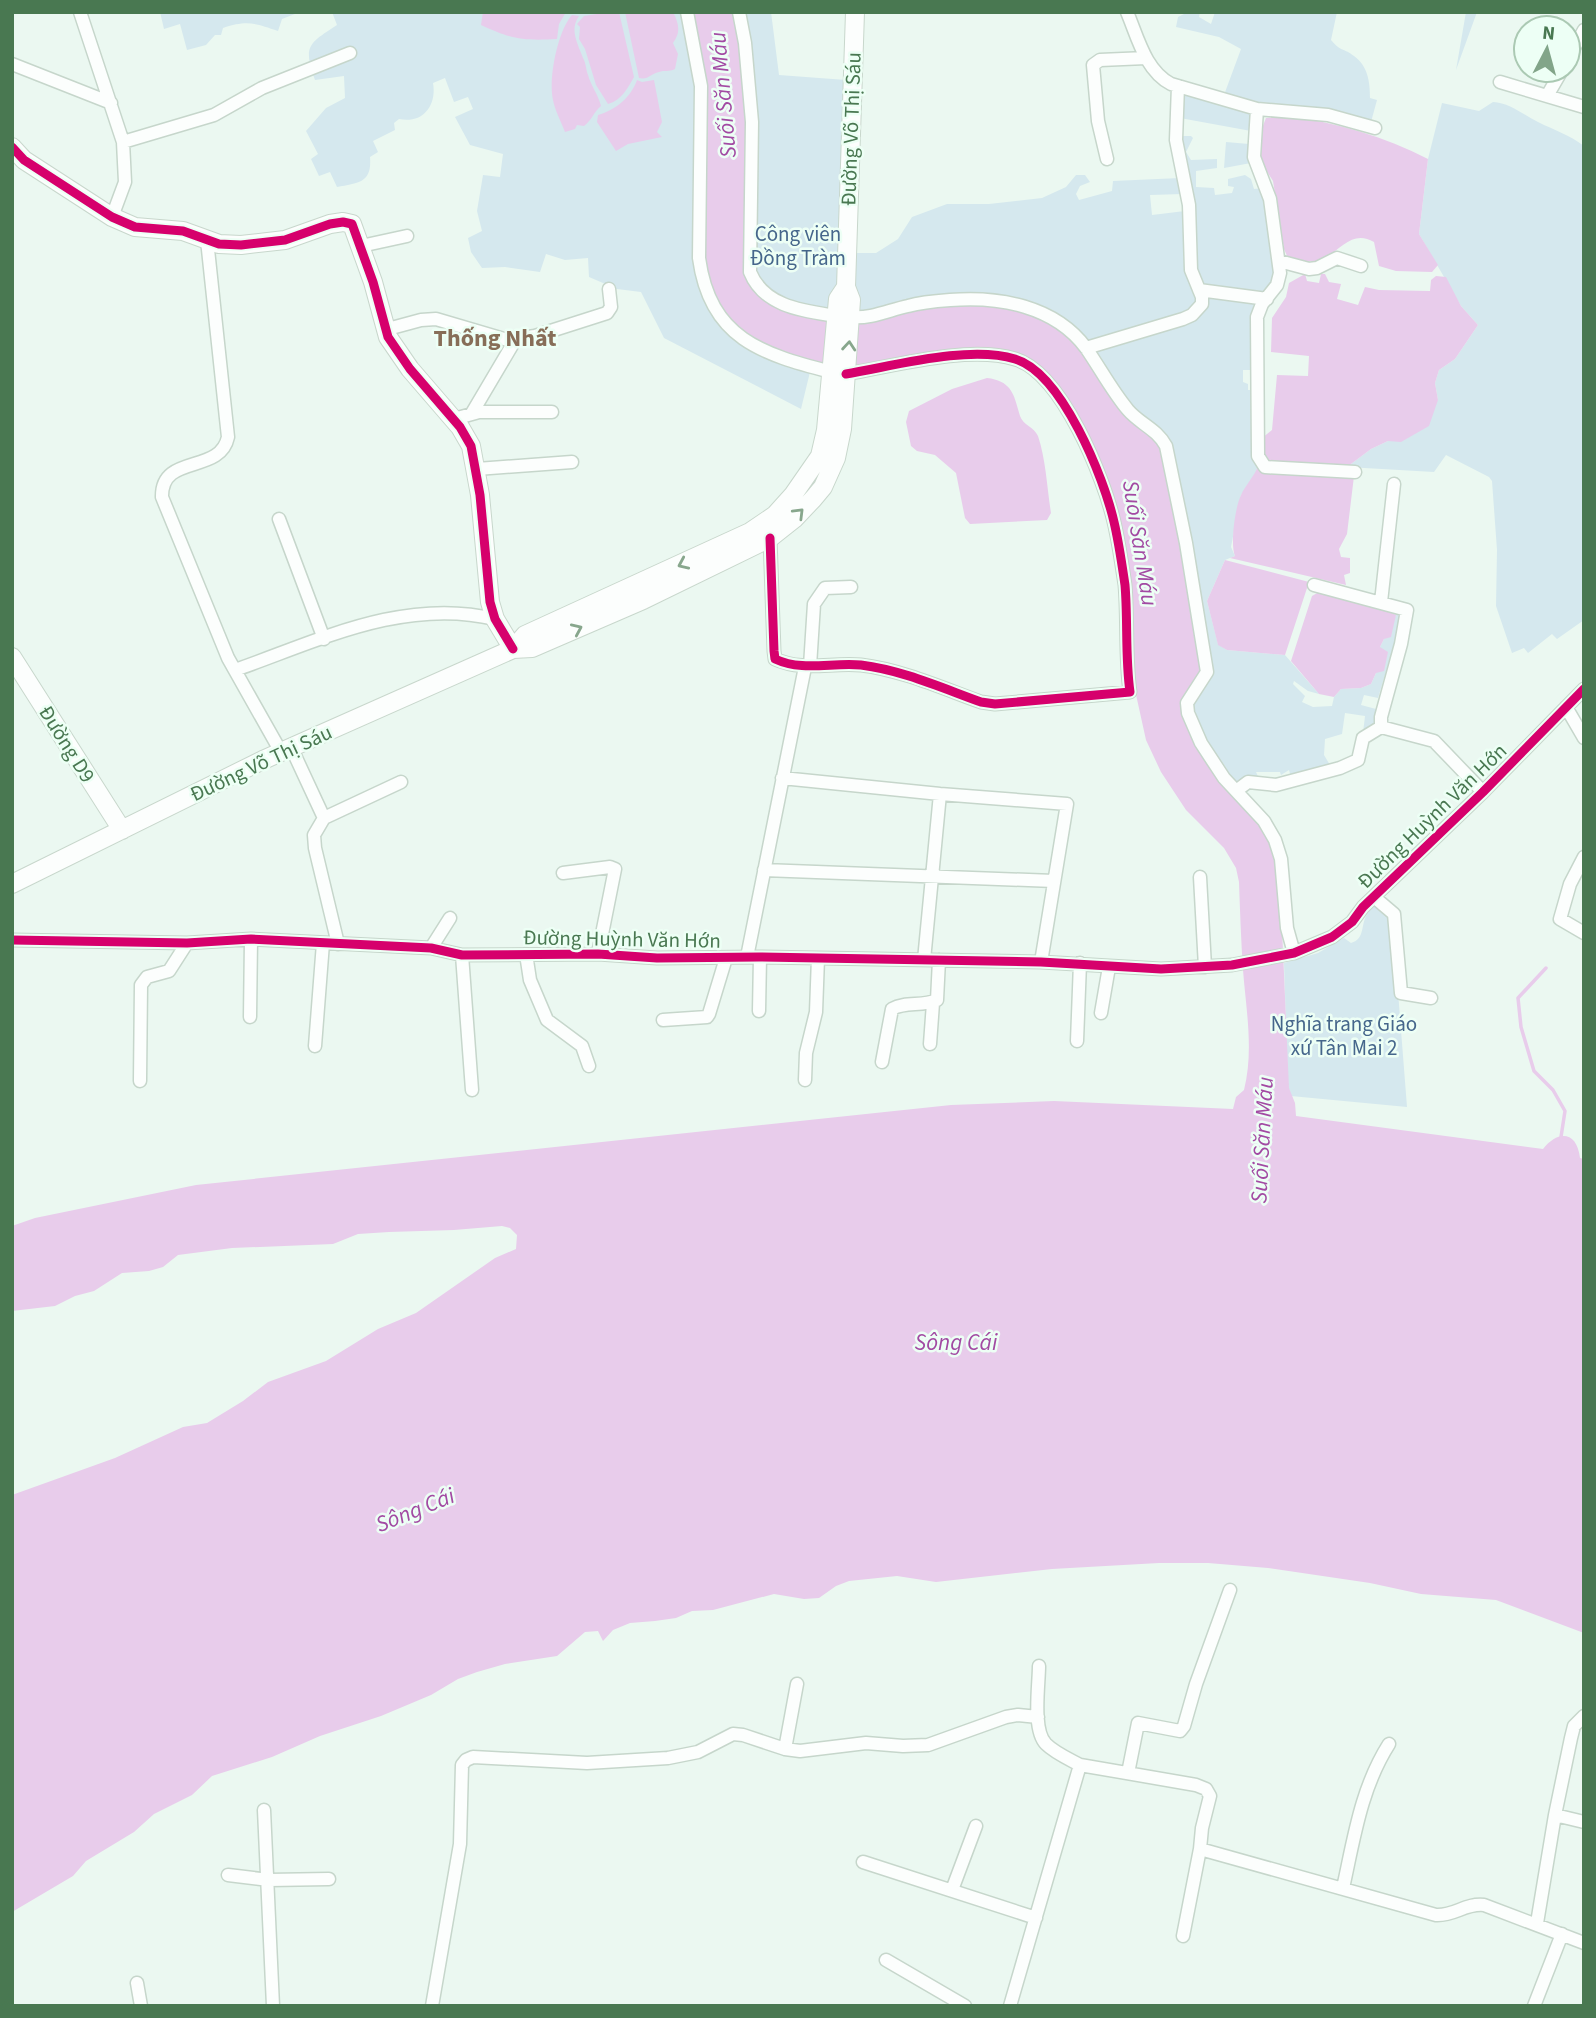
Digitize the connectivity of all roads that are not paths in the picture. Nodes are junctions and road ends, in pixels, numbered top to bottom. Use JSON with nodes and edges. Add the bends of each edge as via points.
{"nodes":[{"id":1,"x":80,"y":12,"type":"edge"},
{"id":2,"x":687,"y":12,"type":"edge"},
{"id":3,"x":739,"y":12,"type":"edge"},
{"id":4,"x":855,"y":12,"type":"edge"},
{"id":5,"x":1127,"y":12,"type":"edge"},
{"id":6,"x":350,"y":53,"type":"dead end"},
{"id":7,"x":1146,"y":58,"type":"junction"},
{"id":8,"x":12,"y":64,"type":"edge"},
{"id":9,"x":1500,"y":82,"type":"dead end"},
{"id":10,"x":1554,"y":84,"type":"edge"},
{"id":11,"x":1178,"y":86,"type":"junction"},
{"id":12,"x":1548,"y":96,"type":"junction"},
{"id":13,"x":111,"y":103,"type":"junction"},
{"id":14,"x":1584,"y":107,"type":"edge"},
{"id":15,"x":1257,"y":108,"type":"junction"},
{"id":16,"x":1375,"y":128,"type":"dead end"},
{"id":17,"x":123,"y":142,"type":"junction"},
{"id":18,"x":12,"y":148,"type":"edge"},
{"id":19,"x":1107,"y":159,"type":"dead end"},
{"id":20,"x":112,"y":217,"type":"junction"},
{"id":21,"x":407,"y":236,"type":"dead end"},
{"id":22,"x":207,"y":240,"type":"junction"},
{"id":23,"x":361,"y":246,"type":"junction"},
{"id":24,"x":1279,"y":261,"type":"junction"},
{"id":25,"x":1361,"y":266,"type":"dead end"},
{"id":26,"x":608,"y":289,"type":"dead end"},
{"id":27,"x":1199,"y":290,"type":"junction"},
{"id":28,"x":1267,"y":299,"type":"junction"},
{"id":29,"x":844,"y":316,"type":"junction"},
{"id":30,"x":384,"y":330,"type":"junction"},
{"id":31,"x":514,"y":342,"type":"junction"},
{"id":32,"x":1086,"y":348,"type":"junction"},
{"id":33,"x":839,"y":373,"type":"junction"},
{"id":34,"x":552,"y":412,"type":"dead end"},
{"id":35,"x":472,"y":413,"type":"junction"},
{"id":36,"x":454,"y":419,"type":"junction"},
{"id":37,"x":572,"y":462,"type":"dead end"},
{"id":38,"x":477,"y":469,"type":"junction"},
{"id":39,"x":1355,"y":471,"type":"dead end"},
{"id":40,"x":1394,"y":484,"type":"dead end"},
{"id":41,"x":279,"y":519,"type":"dead end"},
{"id":42,"x":770,"y":538,"type":"junction"},
{"id":43,"x":1314,"y":585,"type":"dead end"},
{"id":44,"x":851,"y":587,"type":"dead end"},
{"id":45,"x":1381,"y":602,"type":"junction"},
{"id":46,"x":495,"y":619,"type":"junction"},
{"id":47,"x":324,"y":639,"type":"junction"},
{"id":48,"x":513,"y":649,"type":"junction"},
{"id":49,"x":12,"y":657,"type":"edge"},
{"id":50,"x":808,"y":666,"type":"junction"},
{"id":51,"x":235,"y":670,"type":"junction"},
{"id":52,"x":1584,"y":689,"type":"edge"},
{"id":53,"x":1566,"y":708,"type":"junction"},
{"id":54,"x":1381,"y":727,"type":"junction"},
{"id":55,"x":1584,"y":738,"type":"edge"},
{"id":56,"x":286,"y":750,"type":"junction"},
{"id":57,"x":782,"y":778,"type":"junction"},
{"id":58,"x":401,"y":782,"type":"dead end"},
{"id":59,"x":1236,"y":791,"type":"junction"},
{"id":60,"x":1483,"y":792,"type":"junction"},
{"id":61,"x":940,"y":794,"type":"junction"},
{"id":62,"x":324,"y":818,"type":"junction"},
{"id":63,"x":122,"y":830,"type":"junction"},
{"id":64,"x":1584,"y":857,"type":"edge"},
{"id":65,"x":764,"y":870,"type":"junction"},
{"id":66,"x":563,"y":873,"type":"dead end"},
{"id":67,"x":932,"y":876,"type":"junction"},
{"id":68,"x":1200,"y":877,"type":"dead end"},
{"id":69,"x":1054,"y":881,"type":"junction"},
{"id":70,"x":12,"y":884,"type":"edge"},
{"id":71,"x":1374,"y":897,"type":"junction"},
{"id":72,"x":450,"y":918,"type":"dead end"},
{"id":73,"x":1584,"y":933,"type":"edge"},
{"id":74,"x":251,"y":939,"type":"junction"},
{"id":75,"x":12,"y":940,"type":"edge"},
{"id":76,"x":187,"y":943,"type":"junction"},
{"id":77,"x":323,"y":943,"type":"junction"},
{"id":78,"x":338,"y":944,"type":"junction"},
{"id":79,"x":431,"y":948,"type":"junction"},
{"id":80,"x":1294,"y":953,"type":"junction"},
{"id":81,"x":526,"y":954,"type":"junction"},
{"id":82,"x":598,"y":954,"type":"junction"},
{"id":83,"x":462,"y":955,"type":"junction"},
{"id":84,"x":753,"y":957,"type":"junction"},
{"id":85,"x":726,"y":958,"type":"junction"},
{"id":86,"x":818,"y":958,"type":"junction"},
{"id":87,"x":924,"y":960,"type":"junction"},
{"id":88,"x":939,"y":960,"type":"junction"},
{"id":89,"x":1041,"y":962,"type":"junction"},
{"id":90,"x":1080,"y":963,"type":"junction"},
{"id":91,"x":1109,"y":967,"type":"junction"},
{"id":92,"x":1205,"y":967,"type":"junction"},
{"id":93,"x":1431,"y":998,"type":"dead end"},
{"id":94,"x":933,"y":1003,"type":"junction"},
{"id":95,"x":758,"y":1011,"type":"dead end"},
{"id":96,"x":1101,"y":1013,"type":"dead end"},
{"id":97,"x":250,"y":1017,"type":"dead end"},
{"id":98,"x":663,"y":1020,"type":"dead end"},
{"id":99,"x":1077,"y":1041,"type":"dead end"},
{"id":100,"x":930,"y":1044,"type":"dead end"},
{"id":101,"x":315,"y":1046,"type":"dead end"},
{"id":102,"x":882,"y":1062,"type":"dead end"},
{"id":103,"x":589,"y":1066,"type":"dead end"},
{"id":104,"x":805,"y":1080,"type":"dead end"},
{"id":105,"x":140,"y":1081,"type":"dead end"},
{"id":106,"x":472,"y":1090,"type":"dead end"},
{"id":107,"x":1230,"y":1590,"type":"dead end"},
{"id":108,"x":1039,"y":1666,"type":"dead end"},
{"id":109,"x":797,"y":1684,"type":"dead end"},
{"id":110,"x":1584,"y":1716,"type":"edge"},
{"id":111,"x":1038,"y":1717,"type":"junction"},
{"id":112,"x":1389,"y":1744,"type":"dead end"},
{"id":113,"x":785,"y":1749,"type":"junction"},
{"id":114,"x":1080,"y":1765,"type":"junction"},
{"id":115,"x":1128,"y":1773,"type":"junction"},
{"id":116,"x":264,"y":1810,"type":"dead end"},
{"id":117,"x":1555,"y":1815,"type":"junction"},
{"id":118,"x":1584,"y":1822,"type":"edge"},
{"id":119,"x":976,"y":1826,"type":"dead end"},
{"id":120,"x":1200,"y":1849,"type":"junction"},
{"id":121,"x":863,"y":1862,"type":"dead end"},
{"id":122,"x":228,"y":1875,"type":"dead end"},
{"id":123,"x":328,"y":1879,"type":"dead end"},
{"id":124,"x":268,"y":1880,"type":"junction"},
{"id":125,"x":1343,"y":1888,"type":"junction"},
{"id":126,"x":952,"y":1890,"type":"junction"},
{"id":127,"x":1036,"y":1918,"type":"junction"},
{"id":128,"x":1537,"y":1923,"type":"junction"},
{"id":129,"x":1562,"y":1934,"type":"junction"},
{"id":130,"x":1183,"y":1936,"type":"dead end"},
{"id":131,"x":1584,"y":1943,"type":"edge"},
{"id":132,"x":886,"y":1960,"type":"dead end"},
{"id":133,"x":137,"y":1983,"type":"dead end"},
{"id":134,"x":141,"y":2006,"type":"edge"},
{"id":135,"x":272,"y":2006,"type":"edge"},
{"id":136,"x":432,"y":2006,"type":"edge"},
{"id":137,"x":965,"y":2006,"type":"edge"},
{"id":138,"x":1010,"y":2006,"type":"edge"},
{"id":139,"x":1534,"y":2006,"type":"edge"}],
"edges":[{"from":1,"to":13,"type":"street"},
{"from":2,"to":33,"type":"street","via":[[701,86],[699,258],[711,303],[735,331],[765,352]]},
{"from":3,"to":29,"type":"street","via":[[752,122],[750,272],[757,288],[768,297],[793,308]]},
{"from":4,"to":29,"type":"main road","name":"Đường Võ Thị Sáu","via":[[846,287],[838,299]]},
{"from":5,"to":7,"type":"street"},
{"from":6,"to":17,"type":"street","via":[[262,89],[214,115]]},
{"from":7,"to":11,"type":"street","via":[[1160,77]]},
{"from":7,"to":19,"type":"street","via":[[1100,60],[1093,65]]},
{"from":8,"to":13,"type":"street"},
{"from":9,"to":12,"type":"street"},
{"from":10,"to":12,"type":"street"},
{"from":11,"to":15,"type":"street"},
{"from":11,"to":27,"type":"street","via":[[1176,140],[1189,205],[1191,270]]},
{"from":12,"to":14,"type":"street"},
{"from":13,"to":17,"type":"street"},
{"from":15,"to":16,"type":"street","via":[[1328,115]]},
{"from":15,"to":24,"type":"street","via":[[1254,157],[1270,199]]},
{"from":17,"to":20,"type":"street","via":[[125,182]]},
{"from":18,"to":20,"type":"main road"},
{"from":20,"to":22,"type":"main road","via":[[135,227],[183,231]]},
{"from":21,"to":23,"type":"street"},
{"from":22,"to":23,"type":"main road","via":[[225,245],[267,243],[343,222],[352,224]]},
{"from":22,"to":51,"type":"street","via":[[228,437],[217,456],[169,475],[162,497]]},
{"from":23,"to":30,"type":"main road"},
{"from":24,"to":25,"type":"street","via":[[1309,269],[1337,258]]},
{"from":24,"to":28,"type":"street","via":[[1280,279]]},
{"from":26,"to":31,"type":"street","via":[[611,307],[607,313]]},
{"from":27,"to":28,"type":"street"},
{"from":27,"to":32,"type":"street","via":[[1202,304],[1192,315]]},
{"from":28,"to":39,"type":"street","via":[[1256,327],[1259,459],[1265,467]]},
{"from":29,"to":32,"type":"street","via":[[881,314],[933,302],[988,300],[1050,317]]},
{"from":29,"to":33,"type":"main road","name":"Đường Võ Thị Sáu"},
{"from":30,"to":31,"type":"street","via":[[436,318]]},
{"from":30,"to":36,"type":"main road","via":[[410,369]]},
{"from":31,"to":35,"type":"street"},
{"from":32,"to":59,"type":"street","via":[[1128,410],[1162,437],[1166,446],[1207,672],[1191,694],[1188,713],[1201,743]]},
{"from":42,"to":33,"type":"main road","name":"Đường Võ Thị Sáu","one_way":true,"via":[[813,499],[836,458],[842,429]]},
{"from":33,"to":48,"type":"main road","name":"Đường Võ Thị Sáu","one_way":true,"via":[[820,456],[775,515],[726,544],[525,635]]},
{"from":33,"to":50,"type":"street","via":[[979,355],[1016,359],[1046,379],[1077,428],[1114,520],[1125,586],[1130,692],[995,704],[881,669]]},
{"from":34,"to":35,"type":"street"},
{"from":35,"to":36,"type":"street"},
{"from":36,"to":38,"type":"main road","via":[[471,446]]},
{"from":37,"to":38,"type":"street"},
{"from":38,"to":46,"type":"main road"},
{"from":40,"to":45,"type":"street"},
{"from":41,"to":47,"type":"street"},
{"from":48,"to":42,"type":"main road","name":"Đường Võ Thị Sáu","one_way":true,"via":[[533,648]]},
{"from":42,"to":50,"type":"street","via":[[775,659]]},
{"from":43,"to":45,"type":"street"},
{"from":44,"to":50,"type":"street","via":[[825,588],[816,600]]},
{"from":45,"to":54,"type":"street","via":[[1403,608],[1407,614]]},
{"from":46,"to":47,"type":"street","via":[[467,614],[405,615],[367,622]]},
{"from":46,"to":48,"type":"main road"},
{"from":47,"to":51,"type":"street"},
{"from":48,"to":56,"type":"main road","name":"Đường Võ Thị Sáu"},
{"from":49,"to":63,"type":"main road","name":"Đường D9"},
{"from":50,"to":57,"type":"street"},
{"from":51,"to":56,"type":"street"},
{"from":52,"to":53,"type":"street","name":"Đường Huỳnh Văn Hớn"},
{"from":53,"to":55,"type":"street"},
{"from":53,"to":60,"type":"street","name":"Đường Huỳnh Văn Hớn"},
{"from":54,"to":59,"type":"street","via":[[1363,738],[1359,758],[1346,766],[1276,785],[1247,782]]},
{"from":54,"to":60,"type":"street","via":[[1434,741]]},
{"from":56,"to":62,"type":"street"},
{"from":56,"to":63,"type":"main road","name":"Đường Võ Thị Sáu"},
{"from":57,"to":61,"type":"street"},
{"from":57,"to":65,"type":"street"},
{"from":58,"to":62,"type":"street"},
{"from":59,"to":80,"type":"street","via":[[1264,821],[1282,859],[1287,928]]},
{"from":60,"to":71,"type":"street","name":"Đường Huỳnh Văn Hớn"},
{"from":61,"to":67,"type":"street"},
{"from":61,"to":69,"type":"street","via":[[1068,804]]},
{"from":62,"to":78,"type":"street","via":[[314,835],[315,848]]},
{"from":63,"to":70,"type":"main road","name":"Đường Võ Thị Sáu"},
{"from":64,"to":73,"type":"street","via":[[1560,915],[1563,922]]},
{"from":65,"to":67,"type":"street"},
{"from":65,"to":84,"type":"street"},
{"from":66,"to":82,"type":"street","via":[[615,870]]},
{"from":67,"to":69,"type":"street"},
{"from":67,"to":87,"type":"street"},
{"from":68,"to":92,"type":"street"},
{"from":69,"to":89,"type":"street"},
{"from":71,"to":80,"type":"street","name":"Đường Huỳnh Văn Hớn","via":[[1332,937]]},
{"from":71,"to":93,"type":"street","via":[[1394,914],[1401,993]]},
{"from":72,"to":79,"type":"street"},
{"from":74,"to":76,"type":"street","name":"Đường Huỳnh Văn Hớn"},
{"from":74,"to":77,"type":"street","name":"Đường Huỳnh Văn Hớn"},
{"from":74,"to":97,"type":"street"},
{"from":75,"to":76,"type":"street","name":"Đường Huỳnh Văn Hớn"},
{"from":76,"to":105,"type":"street","via":[[169,971],[147,977],[141,985]]},
{"from":77,"to":78,"type":"street","name":"Đường Huỳnh Văn Hớn"},
{"from":77,"to":101,"type":"street"},
{"from":78,"to":79,"type":"street","name":"Đường Huỳnh Văn Hớn"},
{"from":79,"to":83,"type":"street","name":"Đường Huỳnh Văn Hớn"},
{"from":80,"to":92,"type":"street","name":"Đường Huỳnh Văn Hớn"},
{"from":81,"to":82,"type":"street","name":"Đường Huỳnh Văn Hớn"},
{"from":81,"to":83,"type":"street","name":"Đường Huỳnh Văn Hớn"},
{"from":81,"to":103,"type":"street","via":[[530,980],[547,1020],[582,1046]]},
{"from":82,"to":85,"type":"street","name":"Đường Huỳnh Văn Hớn"},
{"from":83,"to":106,"type":"street"},
{"from":84,"to":85,"type":"street","name":"Đường Huỳnh Văn Hớn"},
{"from":84,"to":86,"type":"street","name":"Đường Huỳnh Văn Hớn"},
{"from":84,"to":95,"type":"street"},
{"from":85,"to":98,"type":"street","via":[[706,1017]]},
{"from":86,"to":87,"type":"street","name":"Đường Huỳnh Văn Hớn"},
{"from":86,"to":104,"type":"street","via":[[816,1012]]},
{"from":87,"to":88,"type":"street","name":"Đường Huỳnh Văn Hớn"},
{"from":88,"to":89,"type":"street","name":"Đường Huỳnh Văn Hớn"},
{"from":88,"to":94,"type":"street","via":[[938,996]]},
{"from":89,"to":90,"type":"street","name":"Đường Huỳnh Văn Hớn"},
{"from":90,"to":91,"type":"street","name":"Đường Huỳnh Văn Hớn"},
{"from":90,"to":99,"type":"street"},
{"from":91,"to":92,"type":"street","name":"Đường Huỳnh Văn Hớn"},
{"from":91,"to":96,"type":"street"},
{"from":94,"to":100,"type":"street"},
{"from":94,"to":102,"type":"street","via":[[892,1009]]},
{"from":107,"to":115,"type":"street","via":[[1184,1726],[1181,1731],[1138,1723]]},
{"from":108,"to":111,"type":"street"},
{"from":109,"to":113,"type":"street"},
{"from":110,"to":117,"type":"street","via":[[1574,1726]]},
{"from":111,"to":113,"type":"street","via":[[1006,1717],[928,1745],[866,1742],[816,1750]]},
{"from":111,"to":114,"type":"street","via":[[1044,1742]]},
{"from":112,"to":125,"type":"street","via":[[1366,1789]]},
{"from":113,"to":136,"type":"street","via":[[733,1734],[698,1752],[676,1757],[587,1763],[466,1760],[455,1878]]},
{"from":114,"to":115,"type":"street"},
{"from":114,"to":127,"type":"street"},
{"from":115,"to":120,"type":"street","via":[[1206,1789],[1210,1796]]},
{"from":116,"to":124,"type":"street"},
{"from":117,"to":118,"type":"street"},
{"from":117,"to":128,"type":"street"},
{"from":119,"to":126,"type":"street"},
{"from":120,"to":125,"type":"street"},
{"from":120,"to":130,"type":"street"},
{"from":121,"to":126,"type":"street"},
{"from":122,"to":124,"type":"street"},
{"from":123,"to":124,"type":"street"},
{"from":124,"to":135,"type":"street"},
{"from":125,"to":128,"type":"street","via":[[1436,1915],[1448,1916],[1473,1904]]},
{"from":126,"to":127,"type":"street"},
{"from":127,"to":138,"type":"street"},
{"from":128,"to":129,"type":"street"},
{"from":129,"to":131,"type":"street"},
{"from":129,"to":139,"type":"street"},
{"from":132,"to":137,"type":"street"},
{"from":133,"to":134,"type":"street"}]}
